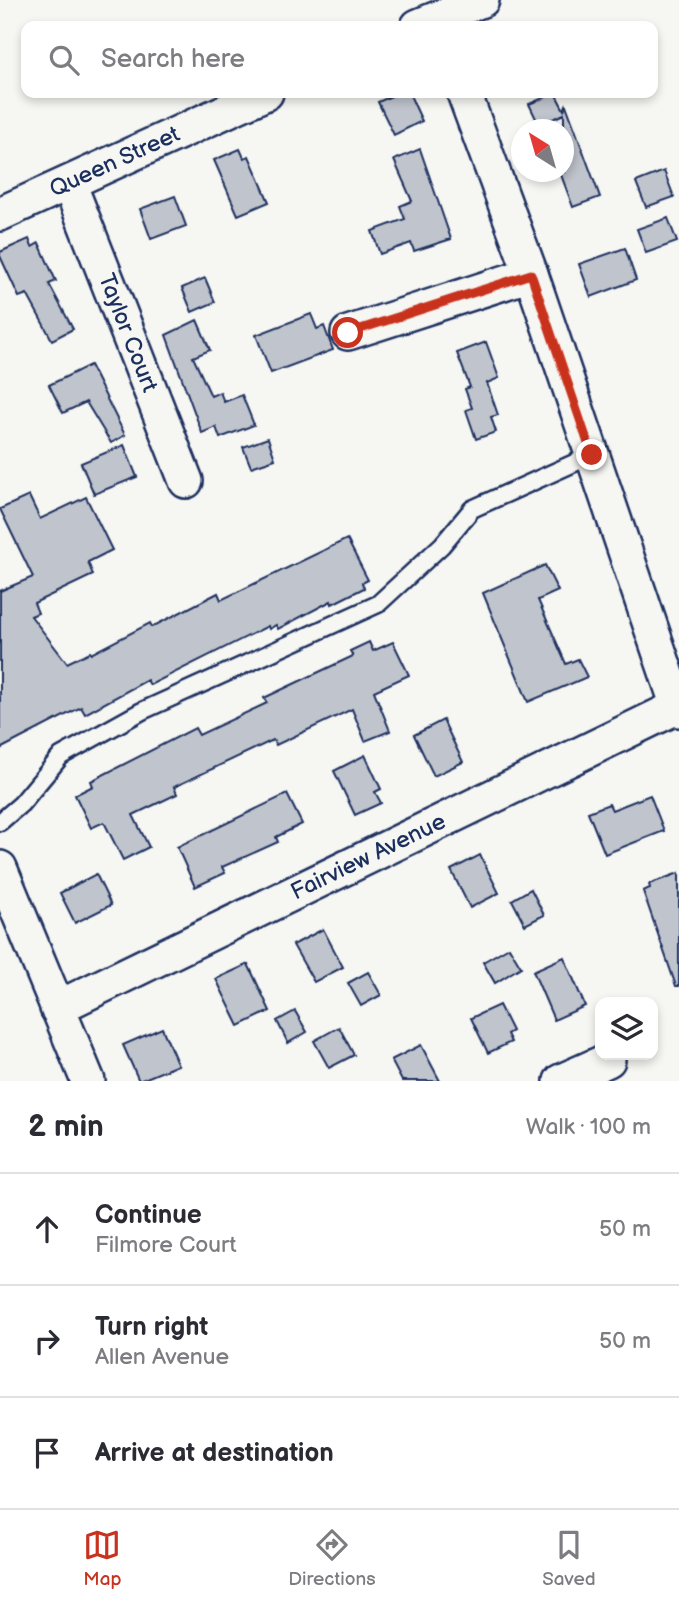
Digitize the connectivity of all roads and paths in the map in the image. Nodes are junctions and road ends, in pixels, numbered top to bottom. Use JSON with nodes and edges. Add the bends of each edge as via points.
{"nodes":[{"id":1,"x":482,"y":0,"type":"edge"},
{"id":2,"x":431,"y":18,"type":"edge"},
{"id":3,"x":255,"y":98,"type":"edge"},
{"id":4,"x":466,"y":98,"type":"edge"},
{"id":5,"x":69,"y":183,"type":"junction"},
{"id":6,"x":0,"y":214,"type":"edge"},
{"id":7,"x":531,"y":274,"type":"junction"},
{"id":8,"x":348,"y":333,"type":"dead end"},
{"id":9,"x":592,"y":455,"type":"junction"},
{"id":10,"x":186,"y":481,"type":"dead end"},
{"id":11,"x":679,"y":707,"type":"edge"},
{"id":12,"x":0,"y":822,"type":"edge"},
{"id":13,"x":0,"y":869,"type":"edge"},
{"id":14,"x":57,"y":1008,"type":"junction"},
{"id":15,"x":606,"y":1060,"type":"edge"},
{"id":16,"x":88,"y":1081,"type":"edge"},
{"id":17,"x":561,"y":1081,"type":"edge"}],
"edges":[{"from":1,"to":2,"type":"street"},
{"from":3,"to":5,"type":"street","name":"Queen Street"},
{"from":4,"to":7,"type":"street"},
{"from":5,"to":6,"type":"street","name":"Queen Street"},
{"from":5,"to":10,"type":"street","name":"Taylor Court"},
{"from":7,"to":8,"type":"street"},
{"from":7,"to":9,"type":"street"},
{"from":9,"to":11,"type":"street"},
{"from":9,"to":12,"type":"lane","via":[[472,509],[442,545],[378,604],[142,711],[61,756]]},
{"from":11,"to":14,"type":"street","name":"Fairview Avenue"},
{"from":13,"to":14,"type":"street"},
{"from":14,"to":16,"type":"street"},
{"from":15,"to":17,"type":"street"}]}
